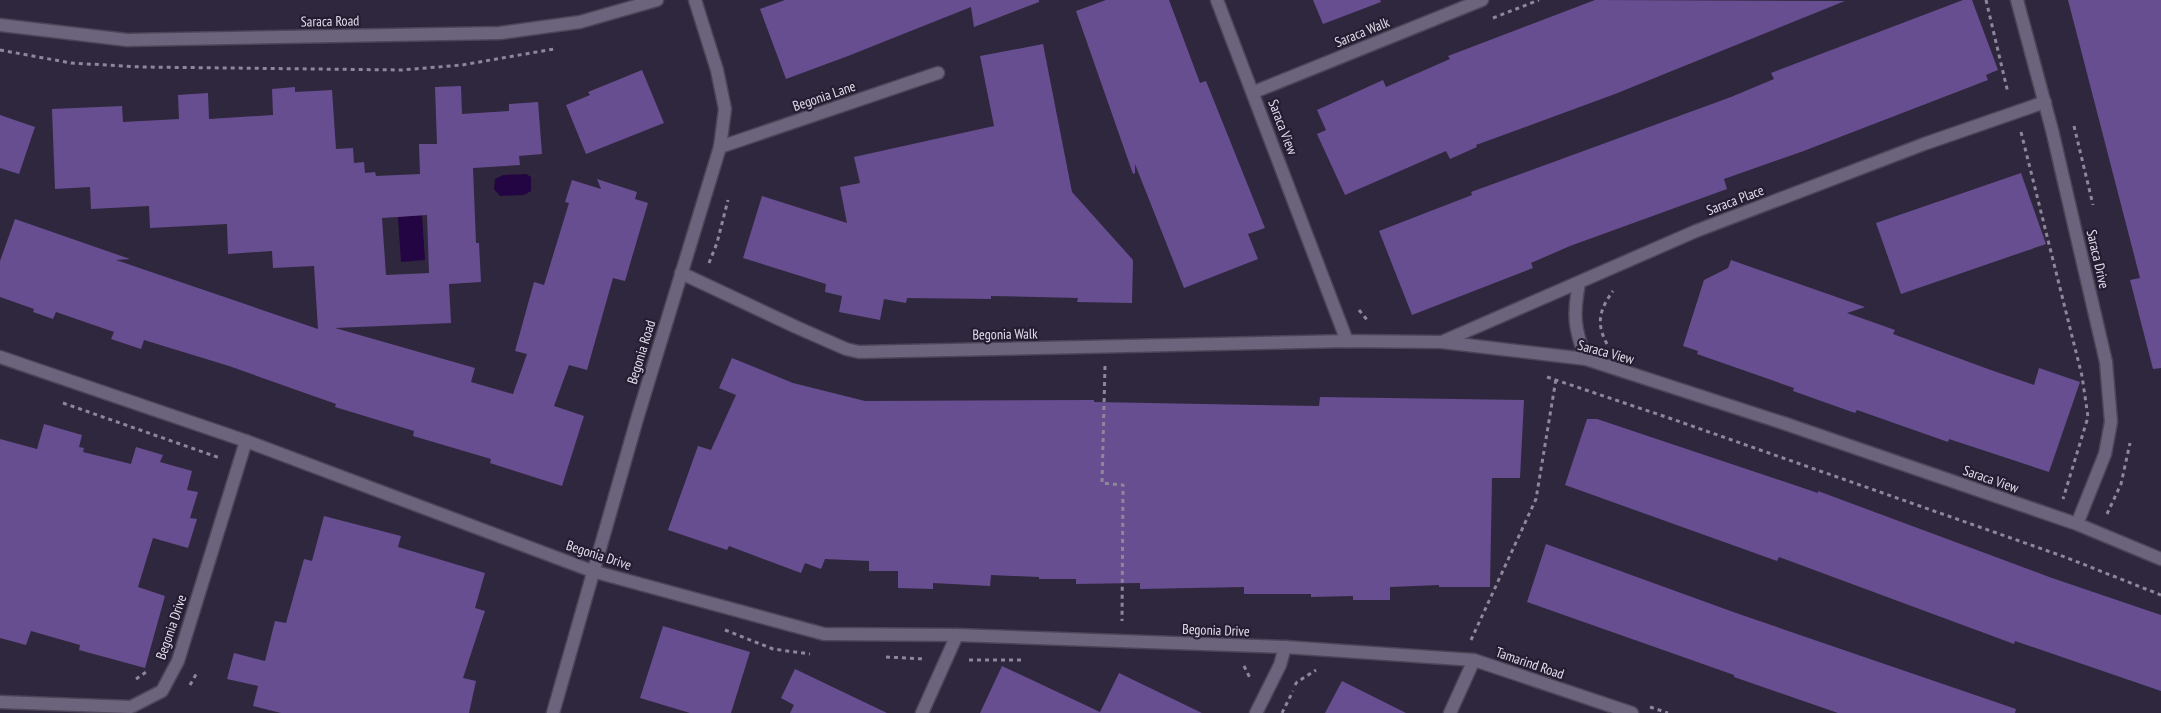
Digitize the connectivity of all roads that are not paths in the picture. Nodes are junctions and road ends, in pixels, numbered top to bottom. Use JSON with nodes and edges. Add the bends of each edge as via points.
{"nodes":[{"id":1,"x":657,"y":0,"type":"edge"},
{"id":2,"x":694,"y":0,"type":"edge"},
{"id":3,"x":1217,"y":0,"type":"edge"},
{"id":4,"x":1482,"y":0,"type":"edge"},
{"id":5,"x":2017,"y":0,"type":"edge"},
{"id":6,"x":0,"y":25,"type":"edge"},
{"id":7,"x":938,"y":73,"type":"dead end"},
{"id":8,"x":1254,"y":92,"type":"junction"},
{"id":9,"x":2045,"y":102,"type":"junction"},
{"id":10,"x":720,"y":147,"type":"junction"},
{"id":11,"x":681,"y":273,"type":"junction"},
{"id":12,"x":1579,"y":283,"type":"junction"},
{"id":13,"x":1347,"y":340,"type":"junction"},
{"id":14,"x":1441,"y":342,"type":"junction"},
{"id":15,"x":0,"y":357,"type":"edge"},
{"id":16,"x":1586,"y":359,"type":"junction"},
{"id":17,"x":246,"y":441,"type":"junction"},
{"id":18,"x":2080,"y":519,"type":"junction"},
{"id":19,"x":2161,"y":559,"type":"edge"},
{"id":20,"x":592,"y":571,"type":"junction"},
{"id":21,"x":957,"y":635,"type":"junction"},
{"id":22,"x":1285,"y":647,"type":"junction"},
{"id":23,"x":1474,"y":660,"type":"junction"},
{"id":24,"x":0,"y":702,"type":"edge"},
{"id":25,"x":1636,"y":708,"type":"edge"},
{"id":26,"x":553,"y":713,"type":"edge"},
{"id":27,"x":922,"y":713,"type":"edge"},
{"id":28,"x":1256,"y":713,"type":"edge"},
{"id":29,"x":1450,"y":713,"type":"edge"}],
"edges":[{"from":1,"to":6,"type":"street","name":"Saraca Road","via":[[580,22],[500,33],[127,40]]},
{"from":2,"to":10,"type":"street","name":"Begonia Road","via":[[717,70],[725,109]]},
{"from":3,"to":8,"type":"street","name":"Saraca View"},
{"from":4,"to":8,"type":"street","name":"Saraca Walk"},
{"from":5,"to":9,"type":"street","name":"Saraca Drive"},
{"from":7,"to":10,"type":"street","name":"Begonia Lane"},
{"from":8,"to":13,"type":"street","name":"Saraca View"},
{"from":9,"to":12,"type":"street","name":"Saraca Place","via":[[1924,144],[1706,228]]},
{"from":9,"to":18,"type":"street","name":"Saraca Drive","via":[[2106,362],[2111,422],[2105,454]]},
{"from":10,"to":11,"type":"street","name":"Begonia Road"},
{"from":11,"to":13,"type":"street","name":"Begonia Walk","via":[[796,327],[859,352]]},
{"from":11,"to":20,"type":"street","name":"Begonia Road"},
{"from":12,"to":14,"type":"street","name":"Saraca Place"},
{"from":12,"to":16,"type":"street","via":[[1574,309],[1576,334]]},
{"from":13,"to":14,"type":"street","name":"Saraca View"},
{"from":14,"to":16,"type":"street","name":"Saraca View"},
{"from":15,"to":17,"type":"street","name":"Begonia Drive"},
{"from":16,"to":18,"type":"street","name":"Saraca View"},
{"from":17,"to":20,"type":"street","name":"Begonia Drive"},
{"from":17,"to":24,"type":"street","name":"Begonia Drive","via":[[178,661],[162,691],[131,707]]},
{"from":18,"to":19,"type":"street","name":"Saraca View"},
{"from":20,"to":21,"type":"street","name":"Begonia Drive","via":[[824,634]]},
{"from":20,"to":26,"type":"street","name":"Begonia Road"},
{"from":21,"to":22,"type":"street","name":"Begonia Drive"},
{"from":21,"to":27,"type":"street"},
{"from":22,"to":23,"type":"street","name":"Begonia Drive"},
{"from":22,"to":28,"type":"street","via":[[1280,665]]},
{"from":23,"to":25,"type":"street","name":"Tamarind Road"},
{"from":23,"to":29,"type":"street","name":"Tamarind Road"}]}
